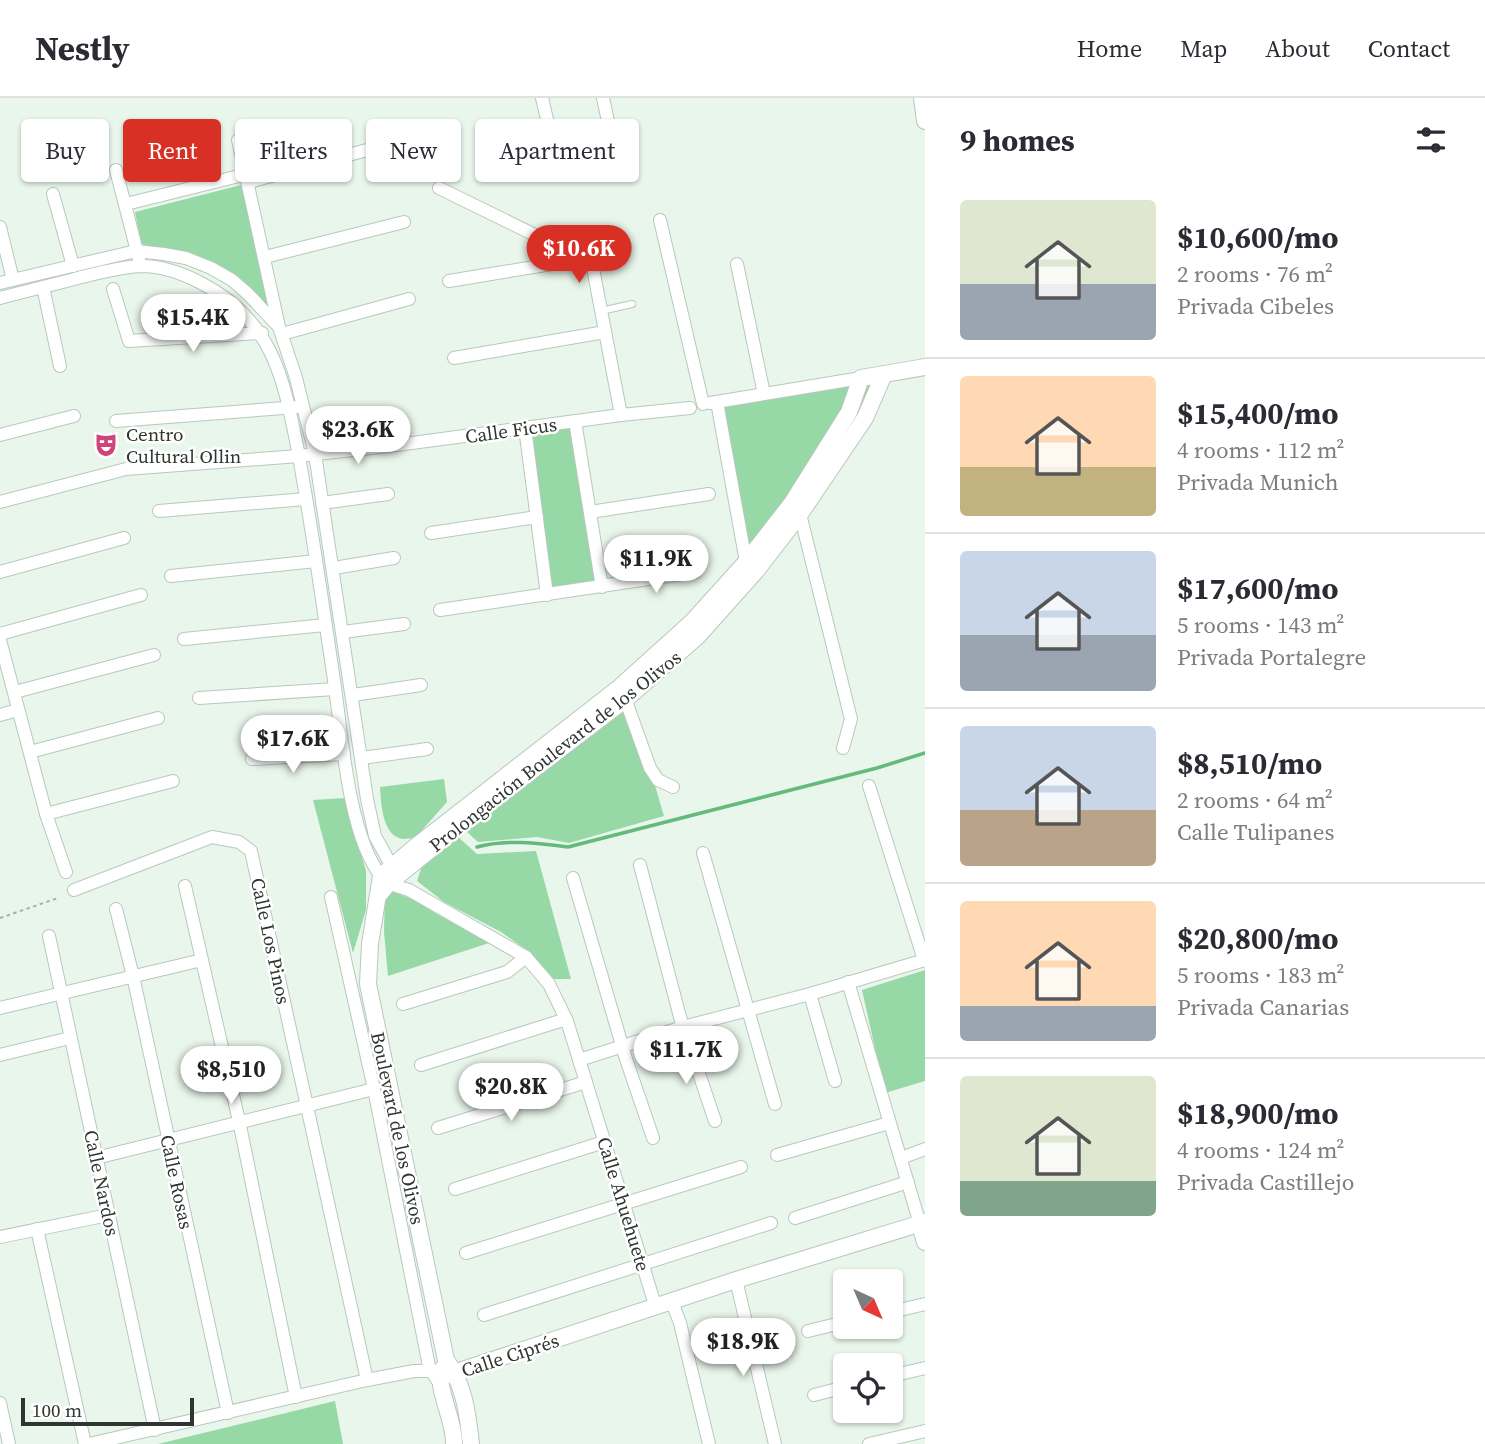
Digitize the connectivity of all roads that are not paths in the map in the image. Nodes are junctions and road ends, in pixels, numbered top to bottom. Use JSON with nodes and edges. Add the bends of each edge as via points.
{"nodes":[{"id":1,"x":542,"y":98,"type":"edge"},
{"id":2,"x":603,"y":98,"type":"edge"},
{"id":3,"x":922,"y":98,"type":"edge"},
{"id":4,"x":547,"y":119,"type":"edge"},
{"id":5,"x":608,"y":119,"type":"edge"},
{"id":6,"x":925,"y":121,"type":"edge"},
{"id":7,"x":116,"y":170,"type":"dead end"},
{"id":8,"x":235,"y":181,"type":"edge"},
{"id":9,"x":249,"y":182,"type":"edge"},
{"id":10,"x":439,"y":188,"type":"dead end"},
{"id":11,"x":53,"y":194,"type":"dead end"},
{"id":12,"x":126,"y":204,"type":"junction"},
{"id":13,"x":660,"y":220,"type":"dead end"},
{"id":14,"x":404,"y":222,"type":"dead end"},
{"id":15,"x":0,"y":227,"type":"edge"},
{"id":16,"x":136,"y":251,"type":"junction"},
{"id":17,"x":265,"y":257,"type":"junction"},
{"id":18,"x":582,"y":259,"type":"junction"},
{"id":19,"x":737,"y":264,"type":"dead end"},
{"id":20,"x":73,"y":266,"type":"junction"},
{"id":21,"x":142,"y":266,"type":"junction"},
{"id":22,"x":7,"y":281,"type":"edge"},
{"id":23,"x":449,"y":281,"type":"dead end"},
{"id":24,"x":43,"y":288,"type":"junction"},
{"id":25,"x":113,"y":289,"type":"dead end"},
{"id":26,"x":0,"y":298,"type":"edge"},
{"id":27,"x":409,"y":299,"type":"dead end"},
{"id":28,"x":632,"y":304,"type":"dead end"},
{"id":29,"x":601,"y":306,"type":"junction"},
{"id":30,"x":280,"y":331,"type":"junction"},
{"id":31,"x":603,"y":332,"type":"junction"},
{"id":32,"x":258,"y":334,"type":"junction"},
{"id":33,"x":454,"y":358,"type":"dead end"},
{"id":34,"x":60,"y":366,"type":"dead end"},
{"id":35,"x":925,"y":367,"type":"edge"},
{"id":36,"x":884,"y":374,"type":"junction"},
{"id":37,"x":861,"y":378,"type":"junction"},
{"id":38,"x":764,"y":394,"type":"junction"},
{"id":39,"x":717,"y":402,"type":"junction"},
{"id":40,"x":696,"y":406,"type":"junction"},
{"id":41,"x":303,"y":407,"type":"junction"},
{"id":42,"x":290,"y":408,"type":"junction"},
{"id":43,"x":621,"y":415,"type":"junction"},
{"id":44,"x":74,"y":416,"type":"dead end"},
{"id":45,"x":116,"y":421,"type":"dead end"},
{"id":46,"x":575,"y":421,"type":"junction"},
{"id":47,"x":525,"y":428,"type":"junction"},
{"id":48,"x":0,"y":435,"type":"edge"},
{"id":49,"x":315,"y":454,"type":"junction"},
{"id":50,"x":299,"y":456,"type":"junction"},
{"id":51,"x":388,"y":494,"type":"dead end"},
{"id":52,"x":709,"y":494,"type":"dead end"},
{"id":53,"x":306,"y":499,"type":"junction"},
{"id":54,"x":0,"y":502,"type":"edge"},
{"id":55,"x":322,"y":503,"type":"junction"},
{"id":56,"x":796,"y":509,"type":"junction"},
{"id":57,"x":159,"y":511,"type":"dead end"},
{"id":58,"x":597,"y":511,"type":"junction"},
{"id":59,"x":532,"y":518,"type":"junction"},
{"id":60,"x":431,"y":534,"type":"dead end"},
{"id":61,"x":124,"y":538,"type":"dead end"},
{"id":62,"x":394,"y":558,"type":"dead end"},
{"id":63,"x":316,"y":561,"type":"junction"},
{"id":64,"x":751,"y":566,"type":"junction"},
{"id":65,"x":334,"y":568,"type":"junction"},
{"id":66,"x":0,"y":572,"type":"edge"},
{"id":67,"x":695,"y":572,"type":"dead end"},
{"id":68,"x":171,"y":576,"type":"dead end"},
{"id":69,"x":608,"y":585,"type":"junction"},
{"id":70,"x":141,"y":595,"type":"dead end"},
{"id":71,"x":541,"y":596,"type":"junction"},
{"id":72,"x":440,"y":610,"type":"dead end"},
{"id":73,"x":404,"y":624,"type":"dead end"},
{"id":74,"x":325,"y":625,"type":"junction"},
{"id":75,"x":343,"y":632,"type":"junction"},
{"id":76,"x":184,"y":639,"type":"dead end"},
{"id":77,"x":0,"y":641,"type":"edge"},
{"id":78,"x":154,"y":655,"type":"dead end"},
{"id":79,"x":421,"y":685,"type":"dead end"},
{"id":80,"x":335,"y":689,"type":"junction"},
{"id":81,"x":15,"y":692,"type":"junction"},
{"id":82,"x":623,"y":693,"type":"junction"},
{"id":83,"x":353,"y":695,"type":"junction"},
{"id":84,"x":199,"y":698,"type":"dead end"},
{"id":85,"x":18,"y":710,"type":"junction"},
{"id":86,"x":0,"y":715,"type":"edge"},
{"id":87,"x":158,"y":718,"type":"dead end"},
{"id":88,"x":843,"y":748,"type":"dead end"},
{"id":89,"x":427,"y":749,"type":"dead end"},
{"id":90,"x":30,"y":752,"type":"junction"},
{"id":91,"x":344,"y":754,"type":"junction"},
{"id":92,"x":362,"y":758,"type":"junction"},
{"id":93,"x":252,"y":759,"type":"dead end"},
{"id":94,"x":173,"y":781,"type":"dead end"},
{"id":95,"x":869,"y":786,"type":"dead end"},
{"id":96,"x":673,"y":787,"type":"dead end"},
{"id":97,"x":46,"y":814,"type":"junction"},
{"id":98,"x":703,"y":853,"type":"dead end"},
{"id":99,"x":640,"y":865,"type":"dead end"},
{"id":100,"x":66,"y":872,"type":"dead end"},
{"id":101,"x":573,"y":878,"type":"dead end"},
{"id":102,"x":387,"y":880,"type":"junction"},
{"id":103,"x":185,"y":886,"type":"dead end"},
{"id":104,"x":74,"y":890,"type":"dead end"},
{"id":105,"x":331,"y":897,"type":"dead end"},
{"id":106,"x":116,"y":909,"type":"dead end"},
{"id":107,"x":50,"y":936,"type":"dead end"},
{"id":108,"x":526,"y":957,"type":"junction"},
{"id":109,"x":202,"y":960,"type":"junction"},
{"id":110,"x":925,"y":960,"type":"edge"},
{"id":111,"x":133,"y":976,"type":"junction"},
{"id":112,"x":848,"y":982,"type":"junction"},
{"id":113,"x":63,"y":993,"type":"junction"},
{"id":114,"x":810,"y":994,"type":"junction"},
{"id":115,"x":403,"y":1004,"type":"dead end"},
{"id":116,"x":0,"y":1008,"type":"edge"},
{"id":117,"x":748,"y":1011,"type":"junction"},
{"id":118,"x":567,"y":1021,"type":"junction"},
{"id":119,"x":683,"y":1027,"type":"junction"},
{"id":120,"x":70,"y":1038,"type":"junction"},
{"id":121,"x":623,"y":1045,"type":"junction"},
{"id":122,"x":0,"y":1055,"type":"edge"},
{"id":123,"x":579,"y":1060,"type":"junction"},
{"id":124,"x":421,"y":1065,"type":"dead end"},
{"id":125,"x":835,"y":1081,"type":"dead end"},
{"id":126,"x":586,"y":1082,"type":"junction"},
{"id":127,"x":373,"y":1089,"type":"junction"},
{"id":128,"x":775,"y":1104,"type":"dead end"},
{"id":129,"x":307,"y":1105,"type":"junction"},
{"id":130,"x":239,"y":1121,"type":"junction"},
{"id":131,"x":715,"y":1121,"type":"dead end"},
{"id":132,"x":889,"y":1123,"type":"junction"},
{"id":133,"x":438,"y":1128,"type":"dead end"},
{"id":134,"x":653,"y":1138,"type":"dead end"},
{"id":135,"x":168,"y":1140,"type":"junction"},
{"id":136,"x":604,"y":1142,"type":"junction"},
{"id":137,"x":925,"y":1149,"type":"edge"},
{"id":138,"x":777,"y":1155,"type":"dead end"},
{"id":139,"x":96,"y":1158,"type":"junction"},
{"id":140,"x":901,"y":1158,"type":"junction"},
{"id":141,"x":741,"y":1167,"type":"dead end"},
{"id":142,"x":908,"y":1182,"type":"junction"},
{"id":143,"x":455,"y":1189,"type":"dead end"},
{"id":144,"x":624,"y":1203,"type":"junction"},
{"id":145,"x":108,"y":1215,"type":"junction"},
{"id":146,"x":795,"y":1217,"type":"dead end"},
{"id":147,"x":771,"y":1223,"type":"dead end"},
{"id":148,"x":923,"y":1223,"type":"edge"},
{"id":149,"x":37,"y":1229,"type":"junction"},
{"id":150,"x":0,"y":1237,"type":"edge"},
{"id":151,"x":925,"y":1242,"type":"edge"},
{"id":152,"x":466,"y":1253,"type":"dead end"},
{"id":153,"x":643,"y":1265,"type":"junction"},
{"id":154,"x":736,"y":1280,"type":"junction"},
{"id":155,"x":672,"y":1302,"type":"junction"},
{"id":156,"x":925,"y":1304,"type":"edge"},
{"id":157,"x":656,"y":1308,"type":"junction"},
{"id":158,"x":903,"y":1309,"type":"edge"},
{"id":159,"x":484,"y":1315,"type":"dead end"},
{"id":160,"x":833,"y":1325,"type":"edge"},
{"id":161,"x":808,"y":1331,"type":"dead end"},
{"id":162,"x":451,"y":1366,"type":"junction"},
{"id":163,"x":925,"y":1368,"type":"edge"},
{"id":164,"x":903,"y":1373,"type":"edge"},
{"id":165,"x":434,"y":1375,"type":"junction"},
{"id":166,"x":367,"y":1380,"type":"junction"},
{"id":167,"x":833,"y":1390,"type":"edge"},
{"id":168,"x":814,"y":1395,"type":"dead end"},
{"id":169,"x":296,"y":1397,"type":"junction"},
{"id":170,"x":0,"y":1403,"type":"edge"},
{"id":171,"x":228,"y":1413,"type":"junction"},
{"id":172,"x":155,"y":1430,"type":"junction"},
{"id":173,"x":925,"y":1431,"type":"edge"},
{"id":174,"x":9,"y":1444,"type":"edge"},
{"id":175,"x":87,"y":1444,"type":"edge"},
{"id":176,"x":454,"y":1444,"type":"edge"},
{"id":177,"x":471,"y":1444,"type":"edge"},
{"id":178,"x":709,"y":1444,"type":"edge"},
{"id":179,"x":775,"y":1444,"type":"edge"},
{"id":180,"x":869,"y":1444,"type":"edge"}],
"edges":[{"from":1,"to":4,"type":"street"},
{"from":2,"to":5,"type":"street"},
{"from":3,"to":6,"type":"street"},
{"from":7,"to":12,"type":"street"},
{"from":8,"to":12,"type":"street"},
{"from":9,"to":17,"type":"street"},
{"from":10,"to":18,"type":"street"},
{"from":11,"to":20,"type":"street"},
{"from":12,"to":16,"type":"street"},
{"from":13,"to":40,"type":"street"},
{"from":14,"to":17,"type":"street"},
{"from":15,"to":22,"type":"street"},
{"from":16,"to":20,"type":"street"},
{"from":16,"to":21,"type":"street"},
{"from":16,"to":30,"type":"street","via":[[186,258],[211,268],[248,293]]},
{"from":17,"to":30,"type":"street"},
{"from":18,"to":23,"type":"street"},
{"from":18,"to":29,"type":"street","via":[[592,263]]},
{"from":19,"to":38,"type":"street"},
{"from":20,"to":22,"type":"street"},
{"from":21,"to":24,"type":"street"},
{"from":21,"to":32,"type":"street","via":[[178,271],[222,293],[239,307]]},
{"from":24,"to":26,"type":"street"},
{"from":24,"to":34,"type":"street"},
{"from":25,"to":32,"type":"street","via":[[129,341]]},
{"from":27,"to":30,"type":"street"},
{"from":28,"to":29,"type":"lane"},
{"from":29,"to":31,"type":"street"},
{"from":30,"to":41,"type":"street"},
{"from":31,"to":33,"type":"street"},
{"from":31,"to":43,"type":"street"},
{"from":32,"to":42,"type":"street","via":[[268,344]]},
{"from":35,"to":36,"type":"street"},
{"from":36,"to":37,"type":"street"},
{"from":36,"to":56,"type":"street","name":"Prolongación Boulevard de los Olivos","via":[[865,418]]},
{"from":37,"to":38,"type":"street","name":"Calle Ficus"},
{"from":37,"to":56,"type":"street","name":"Prolongación Boulevard de los Olivos","via":[[849,412]]},
{"from":38,"to":39,"type":"street","name":"Calle Ficus"},
{"from":39,"to":40,"type":"street","name":"Calle Ficus"},
{"from":39,"to":64,"type":"street"},
{"from":40,"to":43,"type":"street","name":"Calle Ficus"},
{"from":41,"to":42,"type":"street"},
{"from":41,"to":49,"type":"street"},
{"from":42,"to":45,"type":"street"},
{"from":42,"to":50,"type":"street"},
{"from":43,"to":46,"type":"street","name":"Calle Ficus"},
{"from":44,"to":48,"type":"street"},
{"from":46,"to":47,"type":"street","name":"Calle Ficus"},
{"from":46,"to":58,"type":"street"},
{"from":47,"to":49,"type":"street","name":"Calle Ficus"},
{"from":47,"to":59,"type":"street"},
{"from":49,"to":50,"type":"street","name":"Calle Ficus"},
{"from":49,"to":55,"type":"street"},
{"from":50,"to":53,"type":"street"},
{"from":50,"to":54,"type":"street","name":"Calle Ficus","via":[[126,469]]},
{"from":51,"to":55,"type":"street"},
{"from":52,"to":58,"type":"street"},
{"from":53,"to":57,"type":"street"},
{"from":53,"to":63,"type":"street"},
{"from":55,"to":65,"type":"street"},
{"from":56,"to":64,"type":"street","name":"Prolongación Boulevard de los Olivos"},
{"from":56,"to":88,"type":"street","via":[[851,719]]},
{"from":58,"to":69,"type":"street"},
{"from":59,"to":60,"type":"street"},
{"from":59,"to":71,"type":"street"},
{"from":61,"to":66,"type":"street"},
{"from":62,"to":65,"type":"street"},
{"from":63,"to":68,"type":"street"},
{"from":63,"to":74,"type":"street"},
{"from":64,"to":82,"type":"street","name":"Prolongación Boulevard de los Olivos"},
{"from":65,"to":75,"type":"street"},
{"from":67,"to":69,"type":"street"},
{"from":69,"to":71,"type":"street"},
{"from":70,"to":77,"type":"street"},
{"from":71,"to":72,"type":"street"},
{"from":73,"to":75,"type":"street"},
{"from":74,"to":76,"type":"street"},
{"from":74,"to":80,"type":"street"},
{"from":75,"to":83,"type":"street"},
{"from":77,"to":81,"type":"street"},
{"from":78,"to":81,"type":"street"},
{"from":79,"to":83,"type":"street"},
{"from":80,"to":84,"type":"street"},
{"from":80,"to":91,"type":"street"},
{"from":81,"to":85,"type":"street"},
{"from":82,"to":96,"type":"street","via":[[650,768],[658,780]]},
{"from":82,"to":102,"type":"street","name":"Prolongación Boulevard de los Olivos"},
{"from":83,"to":92,"type":"street"},
{"from":85,"to":86,"type":"street"},
{"from":85,"to":90,"type":"street"},
{"from":87,"to":90,"type":"street"},
{"from":89,"to":92,"type":"street"},
{"from":90,"to":97,"type":"street"},
{"from":91,"to":93,"type":"street"},
{"from":91,"to":102,"type":"street","via":[[365,847]]},
{"from":92,"to":102,"type":"street"},
{"from":94,"to":97,"type":"street"},
{"from":95,"to":110,"type":"street"},
{"from":97,"to":100,"type":"street"},
{"from":98,"to":117,"type":"street"},
{"from":99,"to":119,"type":"street"},
{"from":101,"to":121,"type":"street"},
{"from":102,"to":108,"type":"street","name":"Calle Ahuehuete"},
{"from":102,"to":162,"type":"street","name":"Boulevard de los Olivos","via":[[370,944],[368,984]]},
{"from":103,"to":109,"type":"street"},
{"from":104,"to":129,"type":"street","name":"Calle Los Pinos","via":[[212,837],[239,842],[251,851]]},
{"from":105,"to":127,"type":"street"},
{"from":106,"to":111,"type":"street","name":"Calle Rosas"},
{"from":107,"to":113,"type":"street","name":"Calle Nardos"},
{"from":108,"to":115,"type":"street","via":[[507,972]]},
{"from":108,"to":118,"type":"street","name":"Calle Ahuehuete","via":[[549,984]]},
{"from":109,"to":111,"type":"street"},
{"from":109,"to":130,"type":"street"},
{"from":110,"to":112,"type":"street"},
{"from":111,"to":113,"type":"street"},
{"from":111,"to":135,"type":"street","name":"Calle Rosas"},
{"from":112,"to":114,"type":"street"},
{"from":112,"to":132,"type":"street"},
{"from":113,"to":116,"type":"street"},
{"from":113,"to":120,"type":"street","name":"Calle Nardos"},
{"from":114,"to":117,"type":"street"},
{"from":114,"to":125,"type":"street"},
{"from":117,"to":119,"type":"street"},
{"from":117,"to":128,"type":"street"},
{"from":118,"to":123,"type":"street","name":"Calle Ahuehuete"},
{"from":118,"to":124,"type":"street"},
{"from":119,"to":121,"type":"street"},
{"from":119,"to":131,"type":"street"},
{"from":120,"to":122,"type":"street"},
{"from":120,"to":139,"type":"street","name":"Calle Nardos"},
{"from":121,"to":123,"type":"street"},
{"from":121,"to":134,"type":"street"},
{"from":123,"to":126,"type":"street","name":"Calle Ahuehuete"},
{"from":126,"to":133,"type":"street"},
{"from":126,"to":136,"type":"street","name":"Calle Ahuehuete"},
{"from":127,"to":129,"type":"street"},
{"from":127,"to":165,"type":"street"},
{"from":129,"to":130,"type":"street"},
{"from":129,"to":166,"type":"street","name":"Calle Los Pinos"},
{"from":130,"to":135,"type":"street"},
{"from":130,"to":169,"type":"street"},
{"from":132,"to":138,"type":"street"},
{"from":132,"to":140,"type":"street"},
{"from":135,"to":139,"type":"street"},
{"from":135,"to":171,"type":"street","name":"Calle Rosas"},
{"from":136,"to":143,"type":"street"},
{"from":136,"to":144,"type":"street","name":"Calle Ahuehuete"},
{"from":137,"to":140,"type":"street"},
{"from":139,"to":145,"type":"street","name":"Calle Nardos"},
{"from":140,"to":142,"type":"street"},
{"from":141,"to":144,"type":"street"},
{"from":142,"to":146,"type":"street"},
{"from":142,"to":148,"type":"street"},
{"from":144,"to":152,"type":"street"},
{"from":144,"to":153,"type":"street","name":"Calle Ahuehuete"},
{"from":145,"to":149,"type":"street"},
{"from":145,"to":172,"type":"street","name":"Calle Nardos"},
{"from":147,"to":153,"type":"street"},
{"from":148,"to":151,"type":"street"},
{"from":148,"to":154,"type":"street","name":"Calle Ciprés"},
{"from":149,"to":150,"type":"street"},
{"from":149,"to":175,"type":"street"},
{"from":153,"to":157,"type":"street","name":"Calle Ahuehuete"},
{"from":153,"to":159,"type":"street"},
{"from":154,"to":155,"type":"street","name":"Calle Ciprés"},
{"from":154,"to":179,"type":"street"},
{"from":155,"to":157,"type":"street","name":"Calle Ciprés"},
{"from":155,"to":178,"type":"street"},
{"from":156,"to":158,"type":"street"},
{"from":157,"to":162,"type":"street","name":"Calle Ciprés"},
{"from":160,"to":161,"type":"street"},
{"from":162,"to":165,"type":"street","name":"Calle Ciprés"},
{"from":162,"to":177,"type":"street","name":"Boulevard de los Olivos","via":[[468,1415]]},
{"from":163,"to":164,"type":"street"},
{"from":165,"to":166,"type":"street","name":"Calle Ciprés","via":[[414,1371]]},
{"from":165,"to":176,"type":"street","via":[[455,1429]]},
{"from":166,"to":169,"type":"street","name":"Calle Ciprés"},
{"from":167,"to":168,"type":"street"},
{"from":169,"to":171,"type":"street","name":"Calle Ciprés"},
{"from":170,"to":174,"type":"street"},
{"from":171,"to":172,"type":"street","name":"Calle Ciprés"},
{"from":172,"to":175,"type":"street","name":"Calle Ciprés"},
{"from":173,"to":180,"type":"street"}]}
